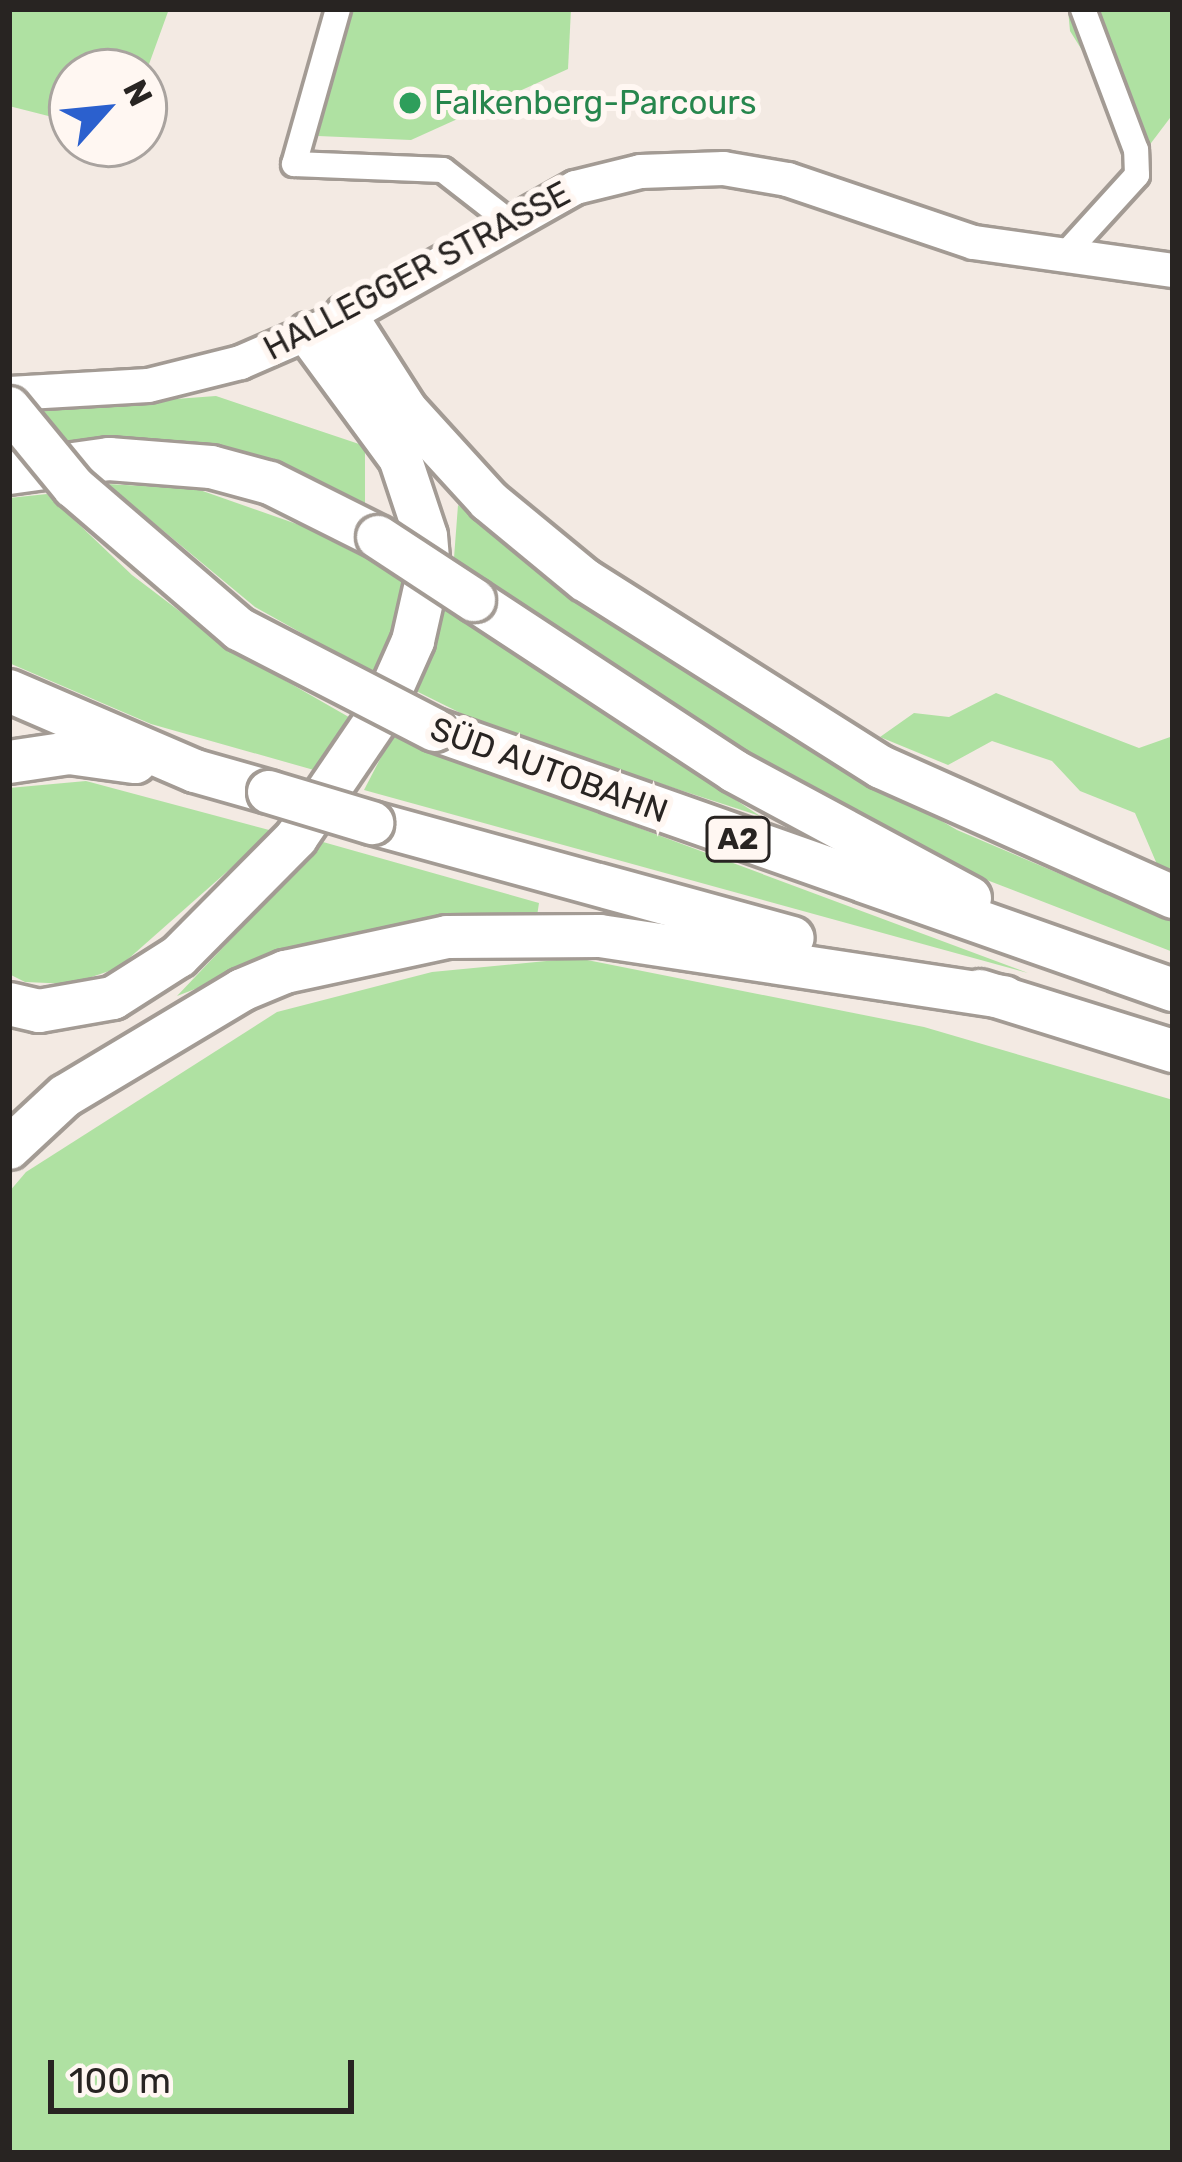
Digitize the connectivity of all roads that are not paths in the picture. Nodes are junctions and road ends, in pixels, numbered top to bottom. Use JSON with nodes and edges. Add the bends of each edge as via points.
{"nodes":[{"id":1,"x":338,"y":9,"type":"edge"},
{"id":2,"x":1083,"y":9,"type":"edge"},
{"id":3,"x":507,"y":220,"type":"junction"},
{"id":4,"x":1067,"y":252,"type":"junction"},
{"id":5,"x":1173,"y":270,"type":"edge"},
{"id":6,"x":328,"y":325,"type":"junction"},
{"id":7,"x":9,"y":393,"type":"edge"},
{"id":8,"x":9,"y":408,"type":"edge"},
{"id":9,"x":9,"y":473,"type":"edge"},
{"id":10,"x":9,"y":691,"type":"edge"},
{"id":11,"x":9,"y":762,"type":"edge"},
{"id":12,"x":195,"y":771,"type":"junction"},
{"id":13,"x":1173,"y":897,"type":"edge"},
{"id":14,"x":1042,"y":944,"type":"junction"},
{"id":15,"x":1173,"y":990,"type":"edge"},
{"id":16,"x":1004,"y":997,"type":"junction"},
{"id":17,"x":9,"y":1004,"type":"edge"},
{"id":18,"x":1173,"y":1051,"type":"edge"},
{"id":19,"x":9,"y":1148,"type":"edge"}],
"edges":[{"from":1,"to":3,"type":"street","via":[[294,164],[443,170]]},
{"from":2,"to":4,"type":"street","via":[[1136,150],[1137,175]]},
{"from":3,"to":4,"type":"main road","name":"HALLEGGER STRASSE","via":[[605,176],[723,168],[787,179],[940,234]]},
{"from":3,"to":6,"type":"main road","name":"HALLEGGER STRASSE"},
{"from":4,"to":5,"type":"main road","name":"HALLEGGER STRASSE"},
{"from":6,"to":7,"type":"main road","name":"HALLEGGER STRASSE","via":[[240,362],[148,385]]},
{"from":6,"to":13,"type":"highway","via":[[489,501],[586,580],[880,767]]},
{"from":6,"to":17,"type":"highway","via":[[417,500],[429,570],[397,677],[364,743],[296,838],[179,956],[112,998],[39,1011]]},
{"from":8,"to":14,"type":"highway","name":"SÜD AUTOBAHN","number":"A2","bridge":true,"via":[[74,487],[239,629],[435,730]]},
{"from":9,"to":14,"type":"highway","bridge":true,"via":[[109,459],[212,467],[270,483],[379,537],[734,771]]},
{"from":10,"to":12,"type":"highway"},
{"from":11,"to":12,"type":"highway","via":[[69,753]]},
{"from":12,"to":16,"type":"highway","bridge":true},
{"from":14,"to":15,"type":"highway","name":"SÜD AUTOBAHN","number":"A2"},
{"from":16,"to":18,"type":"highway"},
{"from":16,"to":19,"type":"highway","via":[[600,936],[447,937],[285,972],[242,990],[64,1096]]}]}
